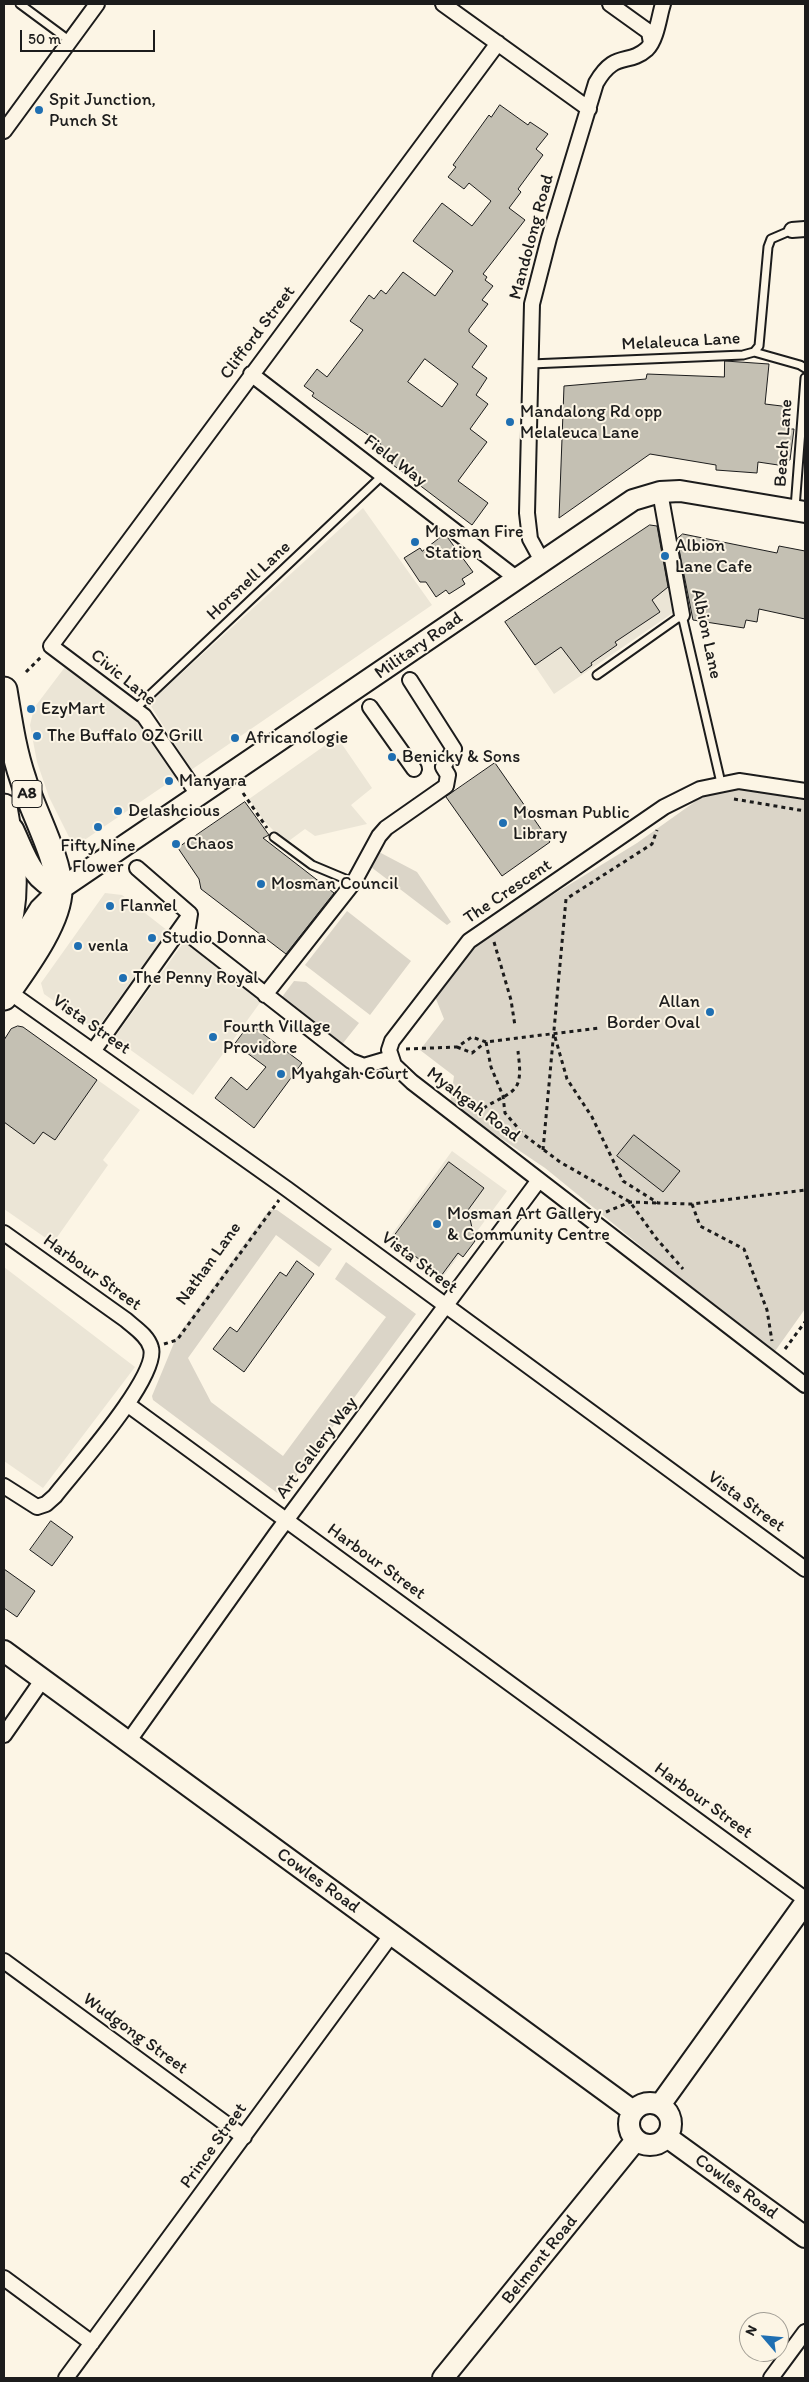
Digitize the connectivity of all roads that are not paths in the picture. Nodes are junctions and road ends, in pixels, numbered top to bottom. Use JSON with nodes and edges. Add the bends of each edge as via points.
{"nodes":[{"id":1,"x":20,"y":4,"type":"edge"},
{"id":2,"x":97,"y":4,"type":"edge"},
{"id":3,"x":443,"y":4,"type":"edge"},
{"id":4,"x":610,"y":4,"type":"edge"},
{"id":5,"x":663,"y":4,"type":"edge"},
{"id":6,"x":70,"y":41,"type":"junction"},
{"id":7,"x":498,"y":43,"type":"junction"},
{"id":8,"x":651,"y":43,"type":"junction"},
{"id":9,"x":589,"y":109,"type":"junction"},
{"id":10,"x":4,"y":130,"type":"edge"},
{"id":11,"x":798,"y":229,"type":"edge"},
{"id":12,"x":754,"y":352,"type":"junction"},
{"id":13,"x":531,"y":364,"type":"junction"},
{"id":14,"x":805,"y":368,"type":"edge"},
{"id":15,"x":251,"y":374,"type":"junction"},
{"id":16,"x":805,"y":378,"type":"edge"},
{"id":17,"x":383,"y":475,"type":"junction"},
{"id":18,"x":660,"y":492,"type":"junction"},
{"id":19,"x":800,"y":511,"type":"edge"},
{"id":20,"x":542,"y":561,"type":"junction"},
{"id":21,"x":516,"y":578,"type":"junction"},
{"id":22,"x":682,"y":615,"type":"junction"},
{"id":23,"x":51,"y":646,"type":"joint"},
{"id":24,"x":597,"y":675,"type":"dead end"},
{"id":25,"x":410,"y":680,"type":"dead end"},
{"id":26,"x":4,"y":690,"type":"edge"},
{"id":27,"x":370,"y":707,"type":"dead end"},
{"id":28,"x":135,"y":709,"type":"junction"},
{"id":29,"x":414,"y":769,"type":"dead end"},
{"id":30,"x":721,"y":783,"type":"junction"},
{"id":31,"x":805,"y":791,"type":"edge"},
{"id":32,"x":199,"y":796,"type":"junction"},
{"id":33,"x":4,"y":808,"type":"edge"},
{"id":34,"x":274,"y":837,"type":"road end"},
{"id":35,"x":136,"y":868,"type":"dead end"},
{"id":36,"x":353,"y":886,"type":"junction"},
{"id":37,"x":59,"y":890,"type":"junction"},
{"id":38,"x":190,"y":914,"type":"junction"},
{"id":39,"x":4,"y":939,"type":"edge"},
{"id":40,"x":5,"y":985,"type":"edge"},
{"id":41,"x":266,"y":995,"type":"junction"},
{"id":42,"x":94,"y":1050,"type":"junction"},
{"id":43,"x":391,"y":1058,"type":"junction"},
{"id":44,"x":539,"y":1180,"type":"junction"},
{"id":45,"x":4,"y":1232,"type":"edge"},
{"id":46,"x":445,"y":1307,"type":"junction"},
{"id":47,"x":805,"y":1385,"type":"edge"},
{"id":48,"x":127,"y":1404,"type":"junction"},
{"id":49,"x":4,"y":1486,"type":"edge"},
{"id":50,"x":287,"y":1520,"type":"junction"},
{"id":51,"x":805,"y":1569,"type":"edge"},
{"id":52,"x":4,"y":1651,"type":"edge"},
{"id":53,"x":43,"y":1680,"type":"junction"},
{"id":54,"x":4,"y":1735,"type":"edge"},
{"id":55,"x":128,"y":1742,"type":"junction"},
{"id":56,"x":805,"y":1899,"type":"edge"},
{"id":57,"x":805,"y":1903,"type":"edge"},
{"id":58,"x":392,"y":1934,"type":"junction"},
{"id":59,"x":4,"y":1961,"type":"edge"},
{"id":60,"x":660,"y":2105,"type":"junction"},
{"id":61,"x":633,"y":2111,"type":"junction"},
{"id":62,"x":244,"y":2137,"type":"junction"},
{"id":63,"x":667,"y":2137,"type":"junction"},
{"id":64,"x":636,"y":2140,"type":"junction"},
{"id":65,"x":805,"y":2237,"type":"edge"},
{"id":66,"x":4,"y":2278,"type":"edge"},
{"id":67,"x":805,"y":2332,"type":"edge"},
{"id":68,"x":92,"y":2343,"type":"junction"},
{"id":69,"x":66,"y":2378,"type":"edge"},
{"id":70,"x":443,"y":2378,"type":"edge"},
{"id":71,"x":772,"y":2378,"type":"edge"}],
"edges":[{"from":1,"to":6,"type":"lane"},
{"from":2,"to":6,"type":"street"},
{"from":3,"to":7,"type":"street"},
{"from":4,"to":8,"type":"street","via":[[649,32]]},
{"from":5,"to":8,"type":"street"},
{"from":6,"to":10,"type":"street"},
{"from":7,"to":9,"type":"street"},
{"from":7,"to":15,"type":"street","name":"Clifford Street"},
{"from":8,"to":9,"type":"street","name":"Mandolong Road","via":[[647,49],[616,60],[603,71]]},
{"from":9,"to":13,"type":"street","name":"Mandolong Road","via":[[536,285]]},
{"from":11,"to":12,"type":"lane","name":"Melaleuca Lane","via":[[771,238],[759,346]]},
{"from":12,"to":13,"type":"lane","name":"Melaleuca Lane"},
{"from":12,"to":14,"type":"lane"},
{"from":13,"to":20,"type":"street","name":"Mandolong Road","via":[[527,513],[530,538]]},
{"from":15,"to":17,"type":"street","name":"Field Way"},
{"from":15,"to":23,"type":"street","name":"Clifford Street"},
{"from":16,"to":19,"type":"lane","name":"Beach Lane"},
{"from":17,"to":21,"type":"street","name":"Field Way"},
{"from":17,"to":28,"type":"lane","name":"Horsnell Lane"},
{"from":18,"to":19,"type":"street","name":"Military Road","via":[[680,491]]},
{"from":18,"to":20,"type":"street","name":"Military Road","via":[[634,500]]},
{"from":18,"to":22,"type":"street","name":"Albion Lane"},
{"from":20,"to":21,"type":"street","name":"Military Road"},
{"from":21,"to":32,"type":"street","name":"Military Road"},
{"from":22,"to":24,"type":"lane"},
{"from":22,"to":30,"type":"lane","name":"Albion Lane"},
{"from":23,"to":28,"type":"street","name":"Civic Lane"},
{"from":25,"to":36,"type":"street","via":[[454,749],[443,767],[448,775],[446,786],[386,828]]},
{"from":26,"to":37,"type":"highway","number":"A8","via":[[22,777],[53,857]]},
{"from":27,"to":29,"type":"street"},
{"from":28,"to":32,"type":"street","name":"Civic Lane","via":[[144,716]]},
{"from":30,"to":31,"type":"street","name":"The Crescent","via":[[739,781]]},
{"from":30,"to":43,"type":"street","name":"The Crescent","via":[[700,789],[664,807],[469,941],[392,1041]]},
{"from":32,"to":37,"type":"street","name":"Military Road"},
{"from":33,"to":37,"type":"street","via":[[32,869],[40,880]]},
{"from":33,"to":39,"type":"highway","number":"A8","via":[[14,874],[10,922]]},
{"from":34,"to":36,"type":"lane","via":[[312,865]]},
{"from":35,"to":38,"type":"street"},
{"from":36,"to":41,"type":"street"},
{"from":37,"to":40,"type":"highway","number":"A8","via":[[47,928]]},
{"from":38,"to":41,"type":"street","via":[[187,933]]},
{"from":38,"to":42,"type":"street"},
{"from":40,"to":42,"type":"street","name":"Vista Street"},
{"from":41,"to":43,"type":"street","via":[[351,1061],[364,1066]]},
{"from":42,"to":46,"type":"street","name":"Vista Street"},
{"from":43,"to":44,"type":"street","name":"Myahgah Road","via":[[405,1076]]},
{"from":44,"to":46,"type":"street","name":"Art Gallery Way"},
{"from":44,"to":47,"type":"street","name":"Myahgah Road"},
{"from":45,"to":48,"type":"street","name":"Harbour Street","via":[[144,1334],[152,1348],[149,1367],[139,1389]]},
{"from":46,"to":50,"type":"street","name":"Art Gallery Way"},
{"from":46,"to":51,"type":"street","name":"Vista Street"},
{"from":48,"to":49,"type":"street","via":[[46,1504],[37,1508]]},
{"from":48,"to":50,"type":"street","name":"Harbour Street"},
{"from":50,"to":55,"type":"street","name":"Art Gallery Way"},
{"from":50,"to":56,"type":"street","name":"Harbour Street"},
{"from":52,"to":53,"type":"street","name":"Cowles Road"},
{"from":53,"to":54,"type":"street"},
{"from":53,"to":55,"type":"street","name":"Cowles Road"},
{"from":55,"to":58,"type":"street","name":"Cowles Road"},
{"from":57,"to":60,"type":"street"},
{"from":58,"to":61,"type":"street","name":"Cowles Road"},
{"from":58,"to":62,"type":"street","name":"Prince Street"},
{"from":59,"to":62,"type":"street","name":"Wudgong Street"},
{"from":60,"to":61,"type":"street","via":[[648,2103]]},
{"from":60,"to":63,"type":"street","via":[[671,2119]]},
{"from":61,"to":64,"type":"street","via":[[629,2122]]},
{"from":62,"to":68,"type":"street","name":"Prince Street"},
{"from":63,"to":64,"type":"street","via":[[649,2145]]},
{"from":63,"to":65,"type":"street","name":"Cowles Road"},
{"from":64,"to":70,"type":"street","name":"Belmont Road"},
{"from":66,"to":68,"type":"street"},
{"from":67,"to":71,"type":"street"},
{"from":68,"to":69,"type":"street","name":"Prince Street"}]}
